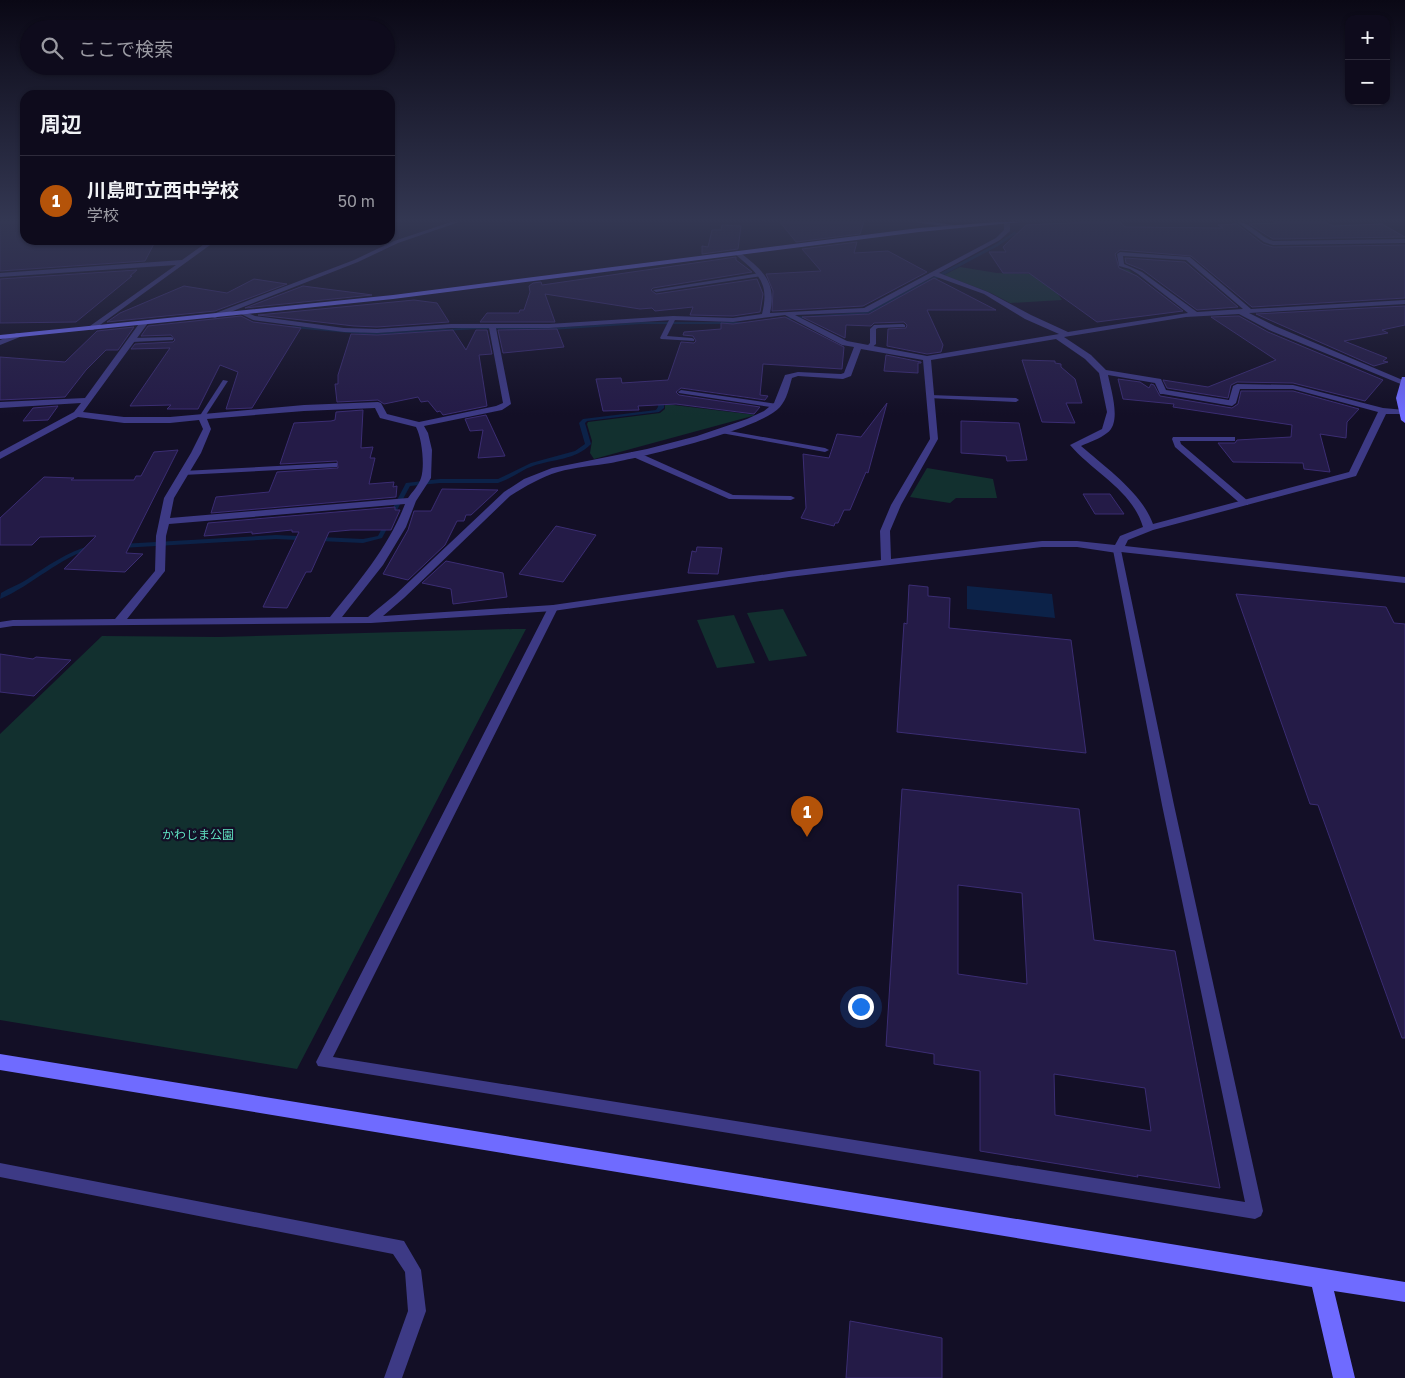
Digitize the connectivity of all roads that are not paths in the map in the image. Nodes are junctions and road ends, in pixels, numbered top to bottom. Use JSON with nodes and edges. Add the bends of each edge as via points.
{"nodes":[{"id":1,"x":150,"y":286,"type":"edge"},
{"id":2,"x":290,"y":286,"type":"edge"},
{"id":3,"x":477,"y":286,"type":"edge"},
{"id":4,"x":682,"y":286,"type":"edge"},
{"id":5,"x":769,"y":286,"type":"edge"},
{"id":6,"x":910,"y":286,"type":"edge"},
{"id":7,"x":966,"y":286,"type":"edge"},
{"id":8,"x":1158,"y":286,"type":"edge"},
{"id":9,"x":1221,"y":286,"type":"edge"},
{"id":10,"x":656,"y":290,"type":"dead end"},
{"id":11,"x":1405,"y":302,"type":"edge"},
{"id":12,"x":1249,"y":311,"type":"junction"},
{"id":13,"x":1239,"y":312,"type":"junction"},
{"id":14,"x":243,"y":313,"type":"junction"},
{"id":15,"x":786,"y":313,"type":"junction"},
{"id":16,"x":1196,"y":315,"type":"junction"},
{"id":17,"x":212,"y":316,"type":"junction"},
{"id":18,"x":765,"y":316,"type":"junction"},
{"id":19,"x":673,"y":318,"type":"junction"},
{"id":20,"x":144,"y":323,"type":"junction"},
{"id":21,"x":492,"y":326,"type":"junction"},
{"id":22,"x":902,"y":326,"type":"dead end"},
{"id":23,"x":93,"y":328,"type":"junction"},
{"id":24,"x":1062,"y":335,"type":"junction"},
{"id":25,"x":16,"y":336,"type":"junction"},
{"id":26,"x":0,"y":337,"type":"edge"},
{"id":27,"x":172,"y":339,"type":"dead end"},
{"id":28,"x":132,"y":340,"type":"junction"},
{"id":29,"x":692,"y":340,"type":"dead end"},
{"id":30,"x":0,"y":343,"type":"edge"},
{"id":31,"x":858,"y":346,"type":"junction"},
{"id":32,"x":868,"y":348,"type":"junction"},
{"id":33,"x":927,"y":358,"type":"junction"},
{"id":34,"x":1103,"y":372,"type":"junction"},
{"id":35,"x":225,"y":381,"type":"dead end"},
{"id":36,"x":1404,"y":381,"type":"edge"},
{"id":37,"x":681,"y":392,"type":"dead end"},
{"id":38,"x":930,"y":397,"type":"junction"},
{"id":39,"x":87,"y":400,"type":"junction"},
{"id":40,"x":1016,"y":400,"type":"dead end"},
{"id":41,"x":0,"y":405,"type":"edge"},
{"id":42,"x":777,"y":406,"type":"junction"},
{"id":43,"x":1382,"y":411,"type":"junction"},
{"id":44,"x":77,"y":414,"type":"junction"},
{"id":45,"x":1404,"y":416,"type":"edge"},
{"id":46,"x":202,"y":417,"type":"junction"},
{"id":47,"x":419,"y":425,"type":"junction"},
{"id":48,"x":721,"y":431,"type":"junction"},
{"id":49,"x":1232,"y":439,"type":"dead end"},
{"id":50,"x":825,"y":450,"type":"dead end"},
{"id":51,"x":634,"y":454,"type":"junction"},
{"id":52,"x":0,"y":456,"type":"edge"},
{"id":53,"x":334,"y":465,"type":"dead end"},
{"id":54,"x":183,"y":473,"type":"junction"},
{"id":55,"x":791,"y":498,"type":"dead end"},
{"id":56,"x":411,"y":501,"type":"junction"},
{"id":57,"x":1245,"y":503,"type":"junction"},
{"id":58,"x":166,"y":521,"type":"junction"},
{"id":59,"x":1149,"y":528,"type":"junction"},
{"id":60,"x":1116,"y":550,"type":"junction"},
{"id":61,"x":886,"y":563,"type":"junction"},
{"id":62,"x":1405,"y":580,"type":"edge"},
{"id":63,"x":553,"y":608,"type":"junction"},
{"id":64,"x":371,"y":620,"type":"junction"},
{"id":65,"x":119,"y":621,"type":"junction"},
{"id":66,"x":333,"y":621,"type":"junction"},
{"id":67,"x":13,"y":623,"type":"junction"},
{"id":68,"x":0,"y":625,"type":"edge"},
{"id":69,"x":0,"y":633,"type":"edge"},
{"id":70,"x":0,"y":1062,"type":"edge"},
{"id":71,"x":0,"y":1170,"type":"edge"},
{"id":72,"x":1320,"y":1277,"type":"junction"},
{"id":73,"x":1405,"y":1292,"type":"edge"},
{"id":74,"x":393,"y":1378,"type":"edge"},
{"id":75,"x":1344,"y":1378,"type":"edge"}],
"edges":[{"from":1,"to":23,"type":"street"},
{"from":2,"to":17,"type":"street"},
{"from":3,"to":14,"type":"street"},
{"from":4,"to":10,"type":"lane"},
{"from":5,"to":18,"type":"street","via":[[770,300]]},
{"from":6,"to":15,"type":"street","via":[[865,310]]},
{"from":7,"to":24,"type":"street"},
{"from":8,"to":16,"type":"street"},
{"from":9,"to":12,"type":"street"},
{"from":11,"to":12,"type":"street"},
{"from":12,"to":13,"type":"street"},
{"from":13,"to":16,"type":"street"},
{"from":13,"to":36,"type":"street"},
{"from":14,"to":17,"type":"street"},
{"from":14,"to":21,"type":"street","via":[[253,318],[358,331]]},
{"from":15,"to":18,"type":"street"},
{"from":15,"to":31,"type":"street"},
{"from":16,"to":24,"type":"street"},
{"from":17,"to":20,"type":"street"},
{"from":18,"to":19,"type":"street","via":[[733,320]]},
{"from":19,"to":21,"type":"street","via":[[600,324]]},
{"from":19,"to":29,"type":"lane","via":[[663,338]]},
{"from":20,"to":23,"type":"street"},
{"from":20,"to":28,"type":"street"},
{"from":21,"to":47,"type":"street","via":[[507,404]]},
{"from":22,"to":32,"type":"lane","via":[[876,326],[873,344]]},
{"from":23,"to":25,"type":"street"},
{"from":24,"to":33,"type":"street"},
{"from":24,"to":34,"type":"street"},
{"from":25,"to":26,"type":"street"},
{"from":25,"to":30,"type":"street"},
{"from":27,"to":28,"type":"lane"},
{"from":28,"to":39,"type":"street"},
{"from":31,"to":32,"type":"street"},
{"from":31,"to":42,"type":"street","via":[[848,374],[843,377],[798,374],[788,377]]},
{"from":32,"to":33,"type":"street"},
{"from":33,"to":38,"type":"street"},
{"from":34,"to":43,"type":"street","via":[[1158,381],[1163,392],[1232,403],[1236,386],[1293,387]]},
{"from":34,"to":59,"type":"street","via":[[1111,412],[1108,426],[1075,445],[1119,484],[1144,513]]},
{"from":35,"to":46,"type":"lane"},
{"from":36,"to":45,"type":"street","via":[[1400,398]]},
{"from":37,"to":42,"type":"lane"},
{"from":38,"to":40,"type":"lane"},
{"from":38,"to":61,"type":"street","via":[[934,439],[896,505],[885,531]]},
{"from":39,"to":41,"type":"street"},
{"from":39,"to":44,"type":"street"},
{"from":42,"to":48,"type":"street","via":[[764,416]]},
{"from":43,"to":45,"type":"street"},
{"from":43,"to":57,"type":"street","via":[[1353,474]]},
{"from":44,"to":46,"type":"street","via":[[124,420]]},
{"from":44,"to":52,"type":"street"},
{"from":46,"to":47,"type":"street","via":[[378,405],[383,416]]},
{"from":46,"to":54,"type":"street","via":[[207,429]]},
{"from":47,"to":56,"type":"street","via":[[427,450],[426,478]]},
{"from":48,"to":50,"type":"lane"},
{"from":48,"to":51,"type":"street"},
{"from":49,"to":57,"type":"lane","via":[[1176,439],[1178,445]]},
{"from":51,"to":55,"type":"lane","via":[[732,496]]},
{"from":51,"to":64,"type":"street","via":[[550,471],[528,480],[508,494]]},
{"from":53,"to":54,"type":"lane"},
{"from":54,"to":58,"type":"street","via":[[169,498]]},
{"from":56,"to":58,"type":"street"},
{"from":56,"to":66,"type":"street","via":[[401,527],[378,565]]},
{"from":57,"to":59,"type":"street"},
{"from":58,"to":65,"type":"street","via":[[161,536],[160,571]]},
{"from":59,"to":60,"type":"street","via":[[1124,538]]},
{"from":60,"to":61,"type":"street","via":[[1077,544],[1042,544]]},
{"from":60,"to":62,"type":"street"},
{"from":60,"to":63,"type":"lane","via":[[1255,1211],[323,1062]]},
{"from":61,"to":63,"type":"street"},
{"from":63,"to":64,"type":"street"},
{"from":64,"to":66,"type":"street"},
{"from":65,"to":66,"type":"street"},
{"from":65,"to":67,"type":"street"},
{"from":67,"to":68,"type":"street"},
{"from":67,"to":69,"type":"street"},
{"from":70,"to":72,"type":"street"},
{"from":71,"to":74,"type":"lane","via":[[398,1246],[413,1270],[417,1311]]},
{"from":72,"to":73,"type":"street"},
{"from":72,"to":75,"type":"street"}]}
